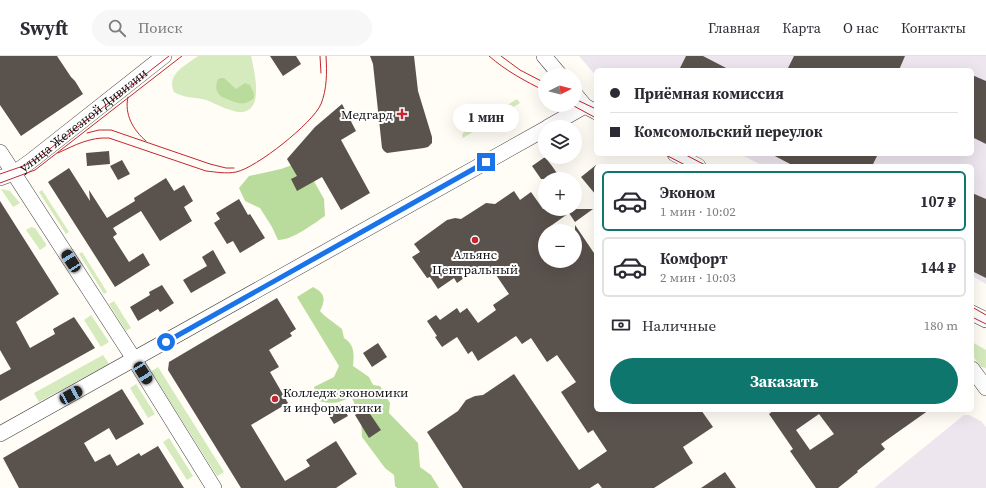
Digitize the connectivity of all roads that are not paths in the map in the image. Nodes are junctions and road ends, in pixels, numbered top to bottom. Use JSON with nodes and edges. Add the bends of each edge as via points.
{"nodes":[{"id":1,"x":164,"y":56,"type":"edge"},
{"id":2,"x":544,"y":56,"type":"edge"},
{"id":3,"x":554,"y":68,"type":"edge"},
{"id":4,"x":582,"y":101,"type":"edge"},
{"id":5,"x":591,"y":109,"type":"edge"},
{"id":6,"x":565,"y":120,"type":"edge"},
{"id":7,"x":538,"y":133,"type":"edge"},
{"id":8,"x":0,"y":152,"type":"edge"},
{"id":9,"x":679,"y":156,"type":"edge"},
{"id":10,"x":694,"y":164,"type":"edge"},
{"id":11,"x":7,"y":176,"type":"edge"},
{"id":12,"x":974,"y":314,"type":"edge"},
{"id":13,"x":986,"y":320,"type":"edge"},
{"id":14,"x":134,"y":359,"type":"junction"},
{"id":15,"x":974,"y":372,"type":"edge"},
{"id":16,"x":986,"y":388,"type":"edge"},
{"id":17,"x":0,"y":434,"type":"edge"},
{"id":18,"x":214,"y":488,"type":"edge"}],
"edges":[{"from":1,"to":11,"type":"street","name":"улица Железной Дивизии"},
{"from":2,"to":3,"type":"street"},
{"from":4,"to":5,"type":"street"},
{"from":5,"to":6,"type":"street"},
{"from":7,"to":14,"type":"street"},
{"from":8,"to":11,"type":"street"},
{"from":9,"to":10,"type":"street"},
{"from":11,"to":14,"type":"street"},
{"from":12,"to":13,"type":"street"},
{"from":14,"to":17,"type":"street"},
{"from":14,"to":18,"type":"street"},
{"from":15,"to":16,"type":"street"}]}
